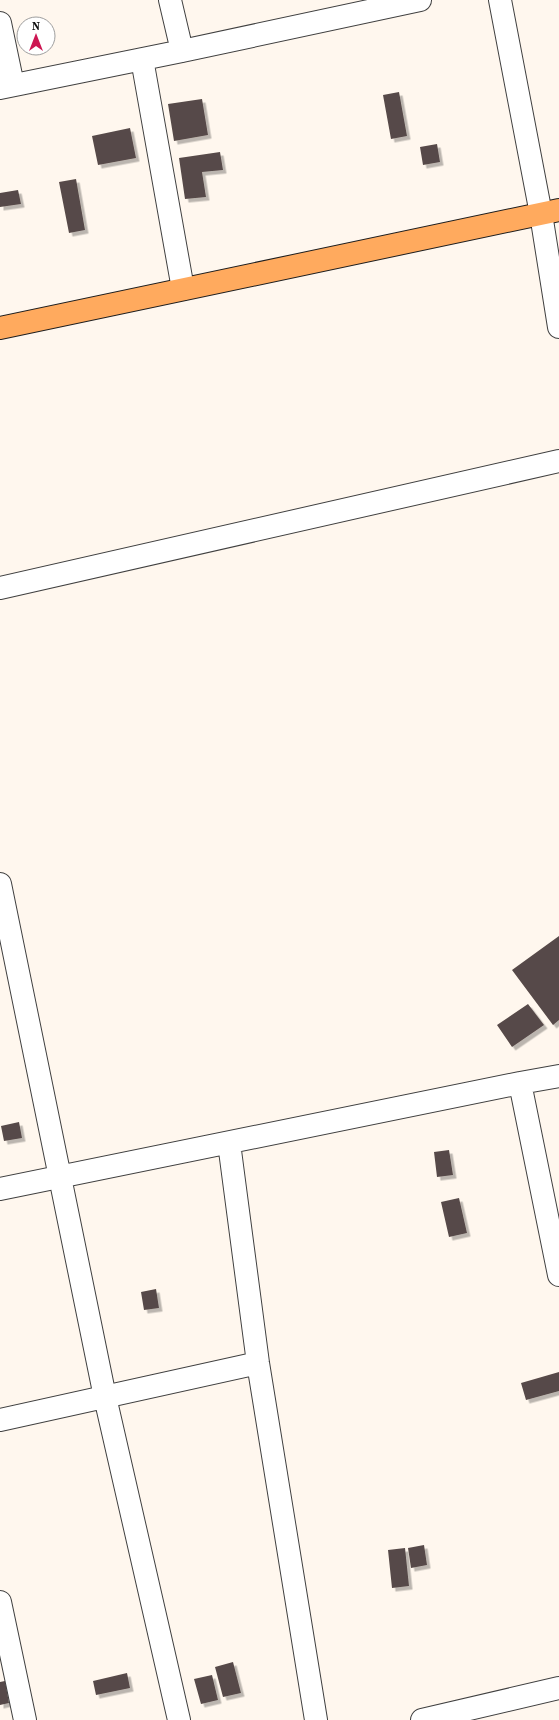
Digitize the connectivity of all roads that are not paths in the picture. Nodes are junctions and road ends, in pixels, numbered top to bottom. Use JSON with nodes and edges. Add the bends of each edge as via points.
{"nodes":[{"id":1,"x":170,"y":0,"type":"edge"},
{"id":2,"x":420,"y":0,"type":"edge"},
{"id":3,"x":500,"y":0,"type":"edge"},
{"id":4,"x":0,"y":22,"type":"edge"},
{"id":5,"x":182,"y":51,"type":"junction"},
{"id":6,"x":142,"y":59,"type":"junction"},
{"id":7,"x":7,"y":86,"type":"edge"},
{"id":8,"x":550,"y":212,"type":"edge"},
{"id":9,"x":183,"y":289,"type":"junction"},
{"id":10,"x":559,"y":327,"type":"edge"},
{"id":11,"x":0,"y":328,"type":"edge"},
{"id":12,"x":559,"y":461,"type":"edge"},
{"id":13,"x":0,"y":588,"type":"edge"},
{"id":14,"x":0,"y":884,"type":"edge"},
{"id":15,"x":9,"y":973,"type":"edge"},
{"id":16,"x":559,"y":1076,"type":"edge"},
{"id":17,"x":520,"y":1083,"type":"junction"},
{"id":18,"x":228,"y":1143,"type":"junction"},
{"id":19,"x":60,"y":1177,"type":"junction"},
{"id":20,"x":0,"y":1189,"type":"edge"},
{"id":21,"x":559,"y":1275,"type":"edge"},
{"id":22,"x":258,"y":1362,"type":"junction"},
{"id":23,"x":105,"y":1397,"type":"junction"},
{"id":24,"x":0,"y":1420,"type":"edge"},
{"id":25,"x":0,"y":1602,"type":"edge"},
{"id":26,"x":559,"y":1688,"type":"edge"},
{"id":27,"x":25,"y":1720,"type":"edge"},
{"id":28,"x":179,"y":1720,"type":"edge"},
{"id":29,"x":316,"y":1720,"type":"edge"},
{"id":30,"x":422,"y":1720,"type":"edge"}],
"edges":[{"from":1,"to":5,"type":"street"},
{"from":2,"to":5,"type":"street"},
{"from":3,"to":8,"type":"street"},
{"from":4,"to":7,"type":"street"},
{"from":5,"to":6,"type":"street"},
{"from":6,"to":7,"type":"street"},
{"from":6,"to":9,"type":"street"},
{"from":8,"to":9,"type":"main road"},
{"from":8,"to":10,"type":"street"},
{"from":9,"to":11,"type":"main road"},
{"from":12,"to":13,"type":"street"},
{"from":14,"to":15,"type":"street"},
{"from":15,"to":19,"type":"street"},
{"from":16,"to":17,"type":"street"},
{"from":17,"to":18,"type":"street"},
{"from":17,"to":21,"type":"street"},
{"from":18,"to":19,"type":"street"},
{"from":18,"to":22,"type":"street"},
{"from":19,"to":20,"type":"street"},
{"from":19,"to":23,"type":"street"},
{"from":22,"to":23,"type":"street"},
{"from":22,"to":29,"type":"street"},
{"from":23,"to":24,"type":"street"},
{"from":23,"to":28,"type":"street"},
{"from":25,"to":27,"type":"street"},
{"from":26,"to":30,"type":"street"}]}
